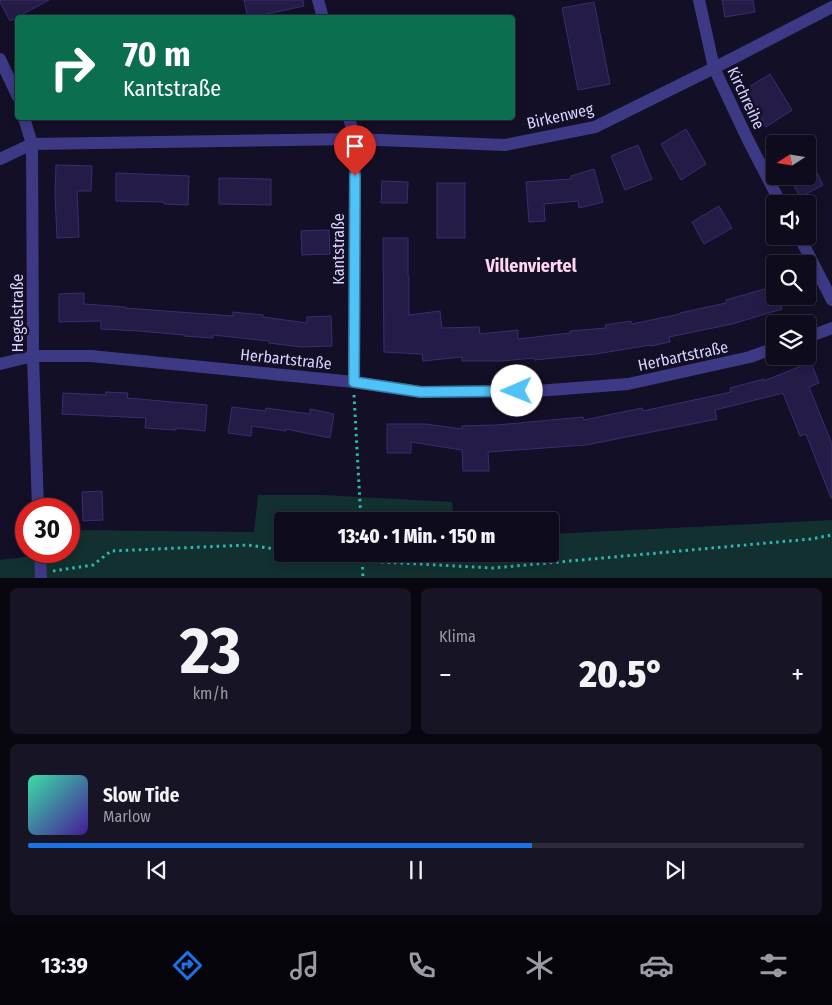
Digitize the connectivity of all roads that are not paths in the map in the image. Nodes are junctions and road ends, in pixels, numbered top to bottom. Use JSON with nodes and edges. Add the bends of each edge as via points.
{"nodes":[{"id":1,"x":318,"y":0,"type":"edge"},
{"id":2,"x":699,"y":0,"type":"edge"},
{"id":3,"x":832,"y":7,"type":"edge"},
{"id":4,"x":322,"y":15,"type":"edge"},
{"id":5,"x":0,"y":59,"type":"edge"},
{"id":6,"x":714,"y":68,"type":"junction"},
{"id":7,"x":15,"y":91,"type":"edge"},
{"id":8,"x":25,"y":120,"type":"edge"},
{"id":9,"x":350,"y":120,"type":"edge"},
{"id":10,"x":355,"y":139,"type":"junction"},
{"id":11,"x":32,"y":144,"type":"junction"},
{"id":12,"x":0,"y":158,"type":"edge"},
{"id":13,"x":777,"y":195,"type":"edge"},
{"id":14,"x":804,"y":245,"type":"edge"},
{"id":15,"x":832,"y":300,"type":"edge"},
{"id":16,"x":832,"y":328,"type":"edge"},
{"id":17,"x":816,"y":333,"type":"edge"},
{"id":18,"x":766,"y":352,"type":"edge"},
{"id":19,"x":33,"y":356,"type":"junction"},
{"id":20,"x":0,"y":364,"type":"edge"},
{"id":21,"x":354,"y":382,"type":"junction"},
{"id":22,"x":38,"y":498,"type":"edge"},
{"id":23,"x":40,"y":563,"type":"edge"},
{"id":24,"x":41,"y":578,"type":"edge"}],
"edges":[{"from":1,"to":4,"type":"street"},
{"from":2,"to":6,"type":"street","name":"Kirchreihe"},
{"from":3,"to":6,"type":"street","name":"Birkenweg"},
{"from":5,"to":7,"type":"street"},
{"from":6,"to":10,"type":"street","name":"Birkenweg","via":[[595,127],[505,145]]},
{"from":6,"to":13,"type":"street","name":"Kirchreihe"},
{"from":8,"to":11,"type":"street","name":"Hegelstraße"},
{"from":9,"to":10,"type":"street","name":"Kantstraße"},
{"from":10,"to":11,"type":"street","name":"Birkenweg"},
{"from":10,"to":21,"type":"street","name":"Kantstraße"},
{"from":11,"to":12,"type":"street","name":"Birkenweg"},
{"from":11,"to":19,"type":"street","name":"Hegelstraße"},
{"from":14,"to":15,"type":"street"},
{"from":16,"to":17,"type":"street"},
{"from":18,"to":21,"type":"street","name":"Herbartstraße","via":[[750,358],[628,384],[536,391],[421,392]]},
{"from":19,"to":20,"type":"street","name":"Herbartstraße"},
{"from":19,"to":21,"type":"street","name":"Herbartstraße","via":[[91,356]]},
{"from":19,"to":22,"type":"street","name":"Hegelstraße"},
{"from":23,"to":24,"type":"street"}]}
